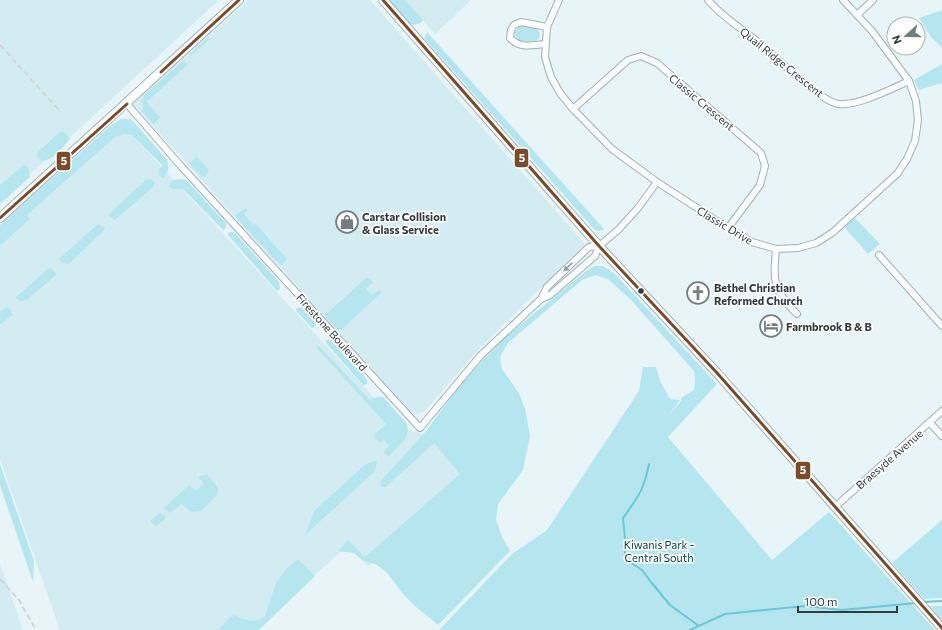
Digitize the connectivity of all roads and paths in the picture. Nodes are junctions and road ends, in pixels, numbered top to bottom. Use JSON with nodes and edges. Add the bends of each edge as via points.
{"nodes":[{"id":1,"x":240,"y":0,"type":"edge"},
{"id":2,"x":382,"y":0,"type":"edge"},
{"id":3,"x":559,"y":0,"type":"edge"},
{"id":4,"x":708,"y":0,"type":"edge"},
{"id":5,"x":843,"y":0,"type":"edge"},
{"id":6,"x":873,"y":0,"type":"edge"},
{"id":7,"x":857,"y":15,"type":"junction"},
{"id":8,"x":547,"y":27,"type":"junction"},
{"id":9,"x":545,"y":44,"type":"junction"},
{"id":10,"x":908,"y":81,"type":"junction"},
{"id":11,"x":127,"y":104,"type":"junction"},
{"id":12,"x":573,"y":109,"type":"junction"},
{"id":13,"x":657,"y":182,"type":"junction"},
{"id":14,"x":0,"y":218,"type":"edge"},
{"id":15,"x":728,"y":228,"type":"junction"},
{"id":16,"x":600,"y":246,"type":"junction"},
{"id":17,"x":776,"y":249,"type":"junction"},
{"id":18,"x":879,"y":255,"type":"dead end"},
{"id":19,"x":541,"y":299,"type":"junction"},
{"id":20,"x":797,"y":314,"type":"dead end"},
{"id":21,"x":942,"y":326,"type":"edge"},
{"id":22,"x":942,"y":411,"type":"edge"},
{"id":23,"x":930,"y":423,"type":"junction"},
{"id":24,"x":942,"y":436,"type":"edge"},
{"id":25,"x":835,"y":506,"type":"junction"},
{"id":26,"x":942,"y":628,"type":"edge"}],
"edges":[{"from":1,"to":11,"type":"main road"},
{"from":2,"to":16,"type":"main road"},
{"from":3,"to":8,"type":"street","name":"Classic Drive"},
{"from":4,"to":10,"type":"street","name":"Quail Ridge Crescent","via":[[800,79],[838,104],[857,102]]},
{"from":5,"to":7,"type":"street","name":"Classic Drive"},
{"from":6,"to":7,"type":"street"},
{"from":7,"to":10,"type":"street","name":"Classic Drive","via":[[880,41]]},
{"from":8,"to":9,"type":"street","name":"Classic Drive"},
{"from":8,"to":9,"type":"street","via":[[521,22],[514,25],[510,38],[516,44]]},
{"from":9,"to":12,"type":"street","name":"Classic Drive","via":[[545,57],[551,77]]},
{"from":10,"to":17,"type":"street","name":"Classic Drive","via":[[916,102],[918,120],[915,141],[897,174],[832,233],[798,248]]},
{"from":11,"to":14,"type":"main road"},
{"from":11,"to":19,"type":"street","name":"Firestone Boulevard","via":[[183,169],[420,428],[481,355]]},
{"from":12,"to":13,"type":"street","name":"Classic Drive","via":[[612,149]]},
{"from":12,"to":15,"type":"street","name":"Classic Crescent","via":[[628,60],[641,56],[657,63],[761,153],[765,166],[760,185]]},
{"from":13,"to":15,"type":"street","name":"Classic Drive"},
{"from":13,"to":16,"type":"street","name":"Firestone Boulevard","via":[[638,208]]},
{"from":15,"to":17,"type":"street","name":"Classic Drive","via":[[752,242]]},
{"from":16,"to":19,"type":"street","name":"Firestone Boulevard","via":[[595,256],[550,295]]},
{"from":16,"to":19,"type":"street","name":"Firestone Boulevard","one_way":true,"via":[[589,247],[546,287]]},
{"from":16,"to":25,"type":"main road"},
{"from":17,"to":20,"type":"street","via":[[774,266],[779,294]]},
{"from":18,"to":21,"type":"street"},
{"from":22,"to":23,"type":"street","name":"Braesyde Avenue"},
{"from":23,"to":24,"type":"street"},
{"from":23,"to":25,"type":"street","name":"Braesyde Avenue"},
{"from":25,"to":26,"type":"main road"}]}
